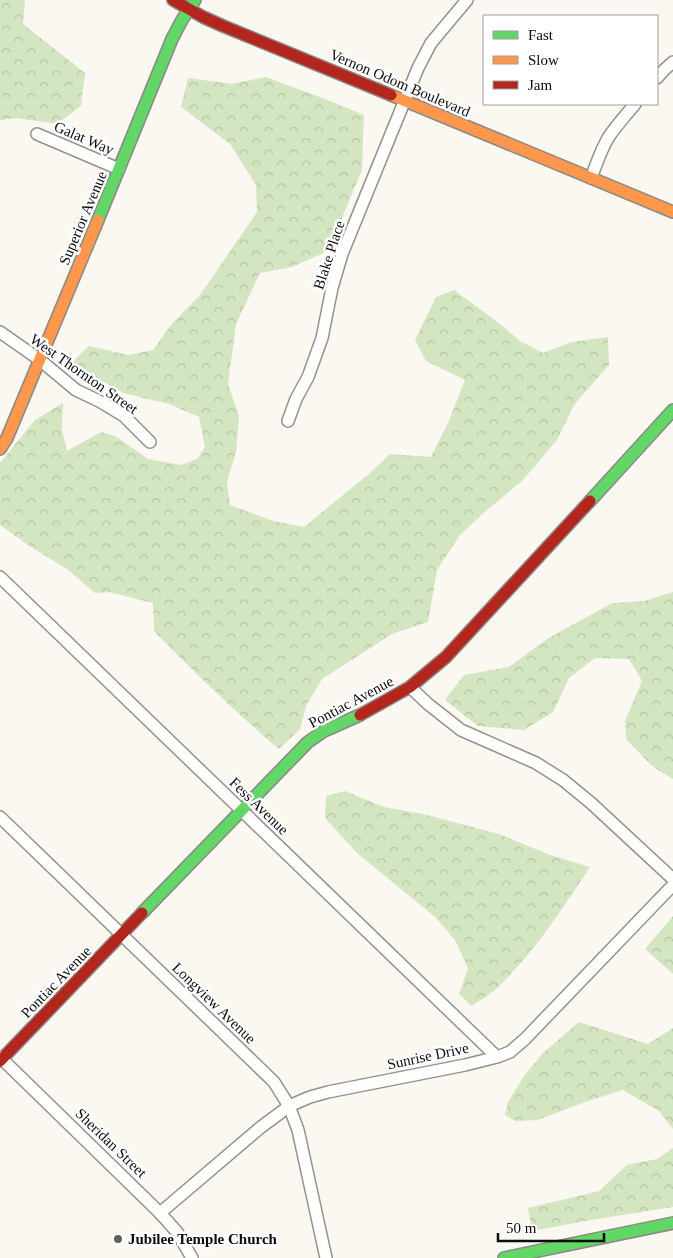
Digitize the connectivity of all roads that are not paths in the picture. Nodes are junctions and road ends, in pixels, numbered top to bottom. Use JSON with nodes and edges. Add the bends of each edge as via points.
{"nodes":[{"id":1,"x":173,"y":0,"type":"edge"},
{"id":2,"x":467,"y":0,"type":"edge"},
{"id":3,"x":192,"y":4,"type":"edge"},
{"id":4,"x":673,"y":62,"type":"edge"},
{"id":5,"x":658,"y":77,"type":"edge"},
{"id":6,"x":405,"y":101,"type":"junction"},
{"id":7,"x":634,"y":105,"type":"edge"},
{"id":8,"x":37,"y":134,"type":"dead end"},
{"id":9,"x":119,"y":170,"type":"junction"},
{"id":10,"x":591,"y":178,"type":"junction"},
{"id":11,"x":673,"y":212,"type":"edge"},
{"id":12,"x":0,"y":332,"type":"edge"},
{"id":13,"x":40,"y":360,"type":"junction"},
{"id":14,"x":673,"y":410,"type":"edge"},
{"id":15,"x":288,"y":421,"type":"dead end"},
{"id":16,"x":150,"y":442,"type":"dead end"},
{"id":17,"x":0,"y":449,"type":"edge"},
{"id":18,"x":0,"y":577,"type":"edge"},
{"id":19,"x":410,"y":686,"type":"junction"},
{"id":20,"x":242,"y":811,"type":"junction"},
{"id":21,"x":0,"y":817,"type":"edge"},
{"id":22,"x":673,"y":879,"type":"edge"},
{"id":23,"x":673,"y":885,"type":"edge"},
{"id":24,"x":122,"y":936,"type":"junction"},
{"id":25,"x":497,"y":1057,"type":"junction"},
{"id":26,"x":1,"y":1060,"type":"edge"},
{"id":27,"x":289,"y":1106,"type":"junction"},
{"id":28,"x":160,"y":1213,"type":"junction"},
{"id":29,"x":673,"y":1223,"type":"edge"},
{"id":30,"x":192,"y":1258,"type":"edge"},
{"id":31,"x":326,"y":1258,"type":"edge"},
{"id":32,"x":504,"y":1258,"type":"edge"}],
"edges":[{"from":1,"to":3,"type":"street","name":"Vernon Odom Boulevard"},
{"from":2,"to":6,"type":"street","name":"Blake Place","via":[[431,43]]},
{"from":3,"to":6,"type":"street","name":"Vernon Odom Boulevard","via":[[223,26]]},
{"from":3,"to":9,"type":"street","name":"Superior Avenue","via":[[178,26]]},
{"from":4,"to":5,"type":"street"},
{"from":6,"to":10,"type":"street","name":"Vernon Odom Boulevard"},
{"from":6,"to":15,"type":"street","name":"Blake Place","via":[[342,254],[322,338]]},
{"from":7,"to":10,"type":"street","via":[[608,139]]},
{"from":8,"to":9,"type":"street","name":"Galat Way"},
{"from":9,"to":13,"type":"street","name":"Superior Avenue"},
{"from":10,"to":11,"type":"street","name":"Vernon Odom Boulevard"},
{"from":12,"to":13,"type":"street","name":"West Thornton Street"},
{"from":13,"to":16,"type":"street","name":"West Thornton Street","via":[[76,390],[124,416]]},
{"from":13,"to":17,"type":"street","name":"Superior Avenue"},
{"from":14,"to":19,"type":"street","name":"Pontiac Avenue","via":[[446,657]]},
{"from":18,"to":20,"type":"street","name":"Fess Avenue"},
{"from":19,"to":20,"type":"street","name":"Pontiac Avenue","via":[[308,742]]},
{"from":19,"to":22,"type":"street","via":[[461,730],[536,763],[563,780]]},
{"from":20,"to":24,"type":"street","name":"Pontiac Avenue"},
{"from":20,"to":25,"type":"street","name":"Fess Avenue"},
{"from":21,"to":24,"type":"street","name":"Longview Avenue"},
{"from":23,"to":25,"type":"street","name":"Sunrise Drive","via":[[525,1039],[510,1052]]},
{"from":24,"to":26,"type":"street","name":"Pontiac Avenue"},
{"from":24,"to":27,"type":"street","name":"Longview Avenue","via":[[274,1082]]},
{"from":25,"to":27,"type":"street","name":"Sunrise Drive","via":[[328,1092]]},
{"from":26,"to":28,"type":"street","name":"Sheridan Street"},
{"from":27,"to":28,"type":"street","name":"Sunrise Drive"},
{"from":27,"to":31,"type":"street","name":"Longview Avenue","via":[[298,1130]]},
{"from":28,"to":30,"type":"street","name":"Sheridan Street","via":[[178,1232]]},
{"from":29,"to":32,"type":"street"}]}
